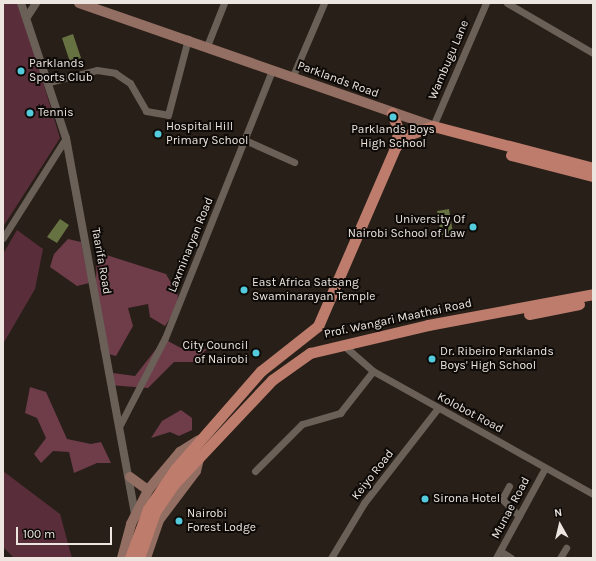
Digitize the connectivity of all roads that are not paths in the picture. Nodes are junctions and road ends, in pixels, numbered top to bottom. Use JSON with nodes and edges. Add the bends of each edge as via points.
{"nodes":[{"id":1,"x":21,"y":3,"type":"edge"},
{"id":2,"x":36,"y":3,"type":"edge"},
{"id":3,"x":80,"y":3,"type":"edge"},
{"id":4,"x":224,"y":3,"type":"edge"},
{"id":5,"x":324,"y":3,"type":"edge"},
{"id":6,"x":486,"y":3,"type":"edge"},
{"id":7,"x":507,"y":3,"type":"edge"},
{"id":8,"x":27,"y":17,"type":"junction"},
{"id":9,"x":188,"y":39,"type":"junction"},
{"id":10,"x":207,"y":46,"type":"junction"},
{"id":11,"x":593,"y":53,"type":"edge"},
{"id":12,"x":272,"y":70,"type":"junction"},
{"id":13,"x":292,"y":78,"type":"junction"},
{"id":14,"x":49,"y":82,"type":"junction"},
{"id":15,"x":392,"y":113,"type":"junction"},
{"id":16,"x":433,"y":126,"type":"junction"},
{"id":17,"x":66,"y":138,"type":"junction"},
{"id":18,"x":246,"y":140,"type":"junction"},
{"id":19,"x":482,"y":140,"type":"junction"},
{"id":20,"x":396,"y":146,"type":"junction"},
{"id":21,"x":593,"y":161,"type":"edge"},
{"id":22,"x":294,"y":162,"type":"dead end"},
{"id":23,"x":593,"y":168,"type":"edge"},
{"id":24,"x":593,"y":176,"type":"edge"},
{"id":25,"x":3,"y":238,"type":"edge"},
{"id":26,"x":593,"y":286,"type":"edge"},
{"id":27,"x":593,"y":294,"type":"edge"},
{"id":28,"x":593,"y":301,"type":"edge"},
{"id":29,"x":465,"y":317,"type":"junction"},
{"id":30,"x":448,"y":321,"type":"junction"},
{"id":31,"x":342,"y":344,"type":"junction"},
{"id":32,"x":373,"y":371,"type":"junction"},
{"id":33,"x":438,"y":408,"type":"junction"},
{"id":34,"x":120,"y":424,"type":"junction"},
{"id":35,"x":200,"y":439,"type":"junction"},
{"id":36,"x":200,"y":455,"type":"junction"},
{"id":37,"x":545,"y":468,"type":"junction"},
{"id":38,"x":255,"y":471,"type":"dead end"},
{"id":39,"x":130,"y":477,"type":"junction"},
{"id":40,"x":170,"y":482,"type":"junction"},
{"id":41,"x":509,"y":486,"type":"dead end"},
{"id":42,"x":148,"y":490,"type":"junction"},
{"id":43,"x":593,"y":494,"type":"edge"},
{"id":44,"x":135,"y":514,"type":"junction"},
{"id":45,"x":519,"y":516,"type":"junction"},
{"id":46,"x":566,"y":548,"type":"dead end"},
{"id":47,"x":500,"y":551,"type":"junction"},
{"id":48,"x":122,"y":558,"type":"edge"},
{"id":49,"x":130,"y":558,"type":"edge"},
{"id":50,"x":139,"y":558,"type":"edge"},
{"id":51,"x":146,"y":558,"type":"edge"},
{"id":52,"x":331,"y":558,"type":"edge"},
{"id":53,"x":496,"y":558,"type":"edge"},
{"id":54,"x":511,"y":558,"type":"edge"},
{"id":55,"x":560,"y":558,"type":"edge"}],
"edges":[{"from":1,"to":8,"type":"street","name":"Taarifa Road"},
{"from":2,"to":8,"type":"street"},
{"from":3,"to":9,"type":"main road","name":"Parklands Road"},
{"from":4,"to":10,"type":"street"},
{"from":5,"to":13,"type":"street"},
{"from":6,"to":16,"type":"street","name":"Wambugu Lane"},
{"from":7,"to":11,"type":"street"},
{"from":8,"to":14,"type":"street","name":"Taarifa Road"},
{"from":9,"to":10,"type":"main road","name":"Parklands Road"},
{"from":9,"to":14,"type":"street","via":[[168,115],[146,111],[130,83],[114,72],[98,70]]},
{"from":10,"to":12,"type":"main road","name":"Parklands Road"},
{"from":12,"to":13,"type":"main road","name":"Parklands Road"},
{"from":12,"to":18,"type":"street","name":"Laxminaryan Road"},
{"from":13,"to":15,"type":"main road","name":"Parklands Road"},
{"from":14,"to":17,"type":"street","name":"Taarifa Road"},
{"from":15,"to":16,"type":"main road","name":"Parklands Road"},
{"from":15,"to":20,"type":"main road","via":[[398,129]]},
{"from":16,"to":19,"type":"main road","name":"Parklands Road"},
{"from":16,"to":20,"type":"main road","via":[[417,131]]},
{"from":17,"to":25,"type":"street"},
{"from":17,"to":34,"type":"street","name":"Taarifa Road"},
{"from":18,"to":22,"type":"street"},
{"from":18,"to":34,"type":"street","name":"Laxminaryan Road","via":[[164,338]]},
{"from":19,"to":21,"type":"main road","via":[[507,140]]},
{"from":19,"to":23,"type":"main road","name":"Parklands Road"},
{"from":19,"to":24,"type":"main road","via":[[486,148]]},
{"from":20,"to":35,"type":"main road","name":"Prof. Wangari Maathai Road","via":[[329,304],[312,334],[261,371]]},
{"from":26,"to":29,"type":"main road","via":[[484,308]]},
{"from":27,"to":29,"type":"main road","name":"Prof. Wangari Maathai Road"},
{"from":28,"to":30,"type":"main road","via":[[462,324]]},
{"from":29,"to":30,"type":"main road","name":"Prof. Wangari Maathai Road"},
{"from":30,"to":31,"type":"main road","name":"Prof. Wangari Maathai Road"},
{"from":31,"to":32,"type":"street","name":"Kolobot Road"},
{"from":31,"to":36,"type":"main road","name":"Prof. Wangari Maathai Road","via":[[310,353],[290,365]]},
{"from":32,"to":33,"type":"street","name":"Kolobot Road"},
{"from":32,"to":38,"type":"street","via":[[340,413],[302,424]]},
{"from":33,"to":37,"type":"street","name":"Kolobot Road"},
{"from":33,"to":52,"type":"street","name":"Keiyo Road","via":[[364,503]]},
{"from":34,"to":39,"type":"street","name":"Taarifa Road"},
{"from":35,"to":40,"type":"main road","name":"Prof. Wangari Maathai Road"},
{"from":35,"to":42,"type":"main road","name":"Prof. Wangari Maathai Road","via":[[180,452]]},
{"from":36,"to":40,"type":"main road","name":"Prof. Wangari Maathai Road"},
{"from":36,"to":51,"type":"main road","name":"Prof. Wangari Maathai Road","via":[[196,471],[169,505],[153,532]]},
{"from":37,"to":43,"type":"street","name":"Kolobot Road"},
{"from":37,"to":45,"type":"street","name":"Munae Road"},
{"from":39,"to":42,"type":"main road"},
{"from":39,"to":44,"type":"street","name":"Taarifa Road"},
{"from":40,"to":49,"type":"main road","name":"Prof. Wangari Maathai Road","via":[[139,528]]},
{"from":40,"to":50,"type":"main road","name":"Prof. Wangari Maathai Road","via":[[155,512]]},
{"from":41,"to":45,"type":"street","via":[[502,499]]},
{"from":42,"to":44,"type":"main road","name":"Prof. Wangari Maathai Road"},
{"from":44,"to":48,"type":"main road","name":"Prof. Wangari Maathai Road"},
{"from":45,"to":47,"type":"street","name":"Munae Road"},
{"from":46,"to":55,"type":"street"},
{"from":47,"to":53,"type":"street","name":"Munae Road"},
{"from":47,"to":54,"type":"street"}]}
